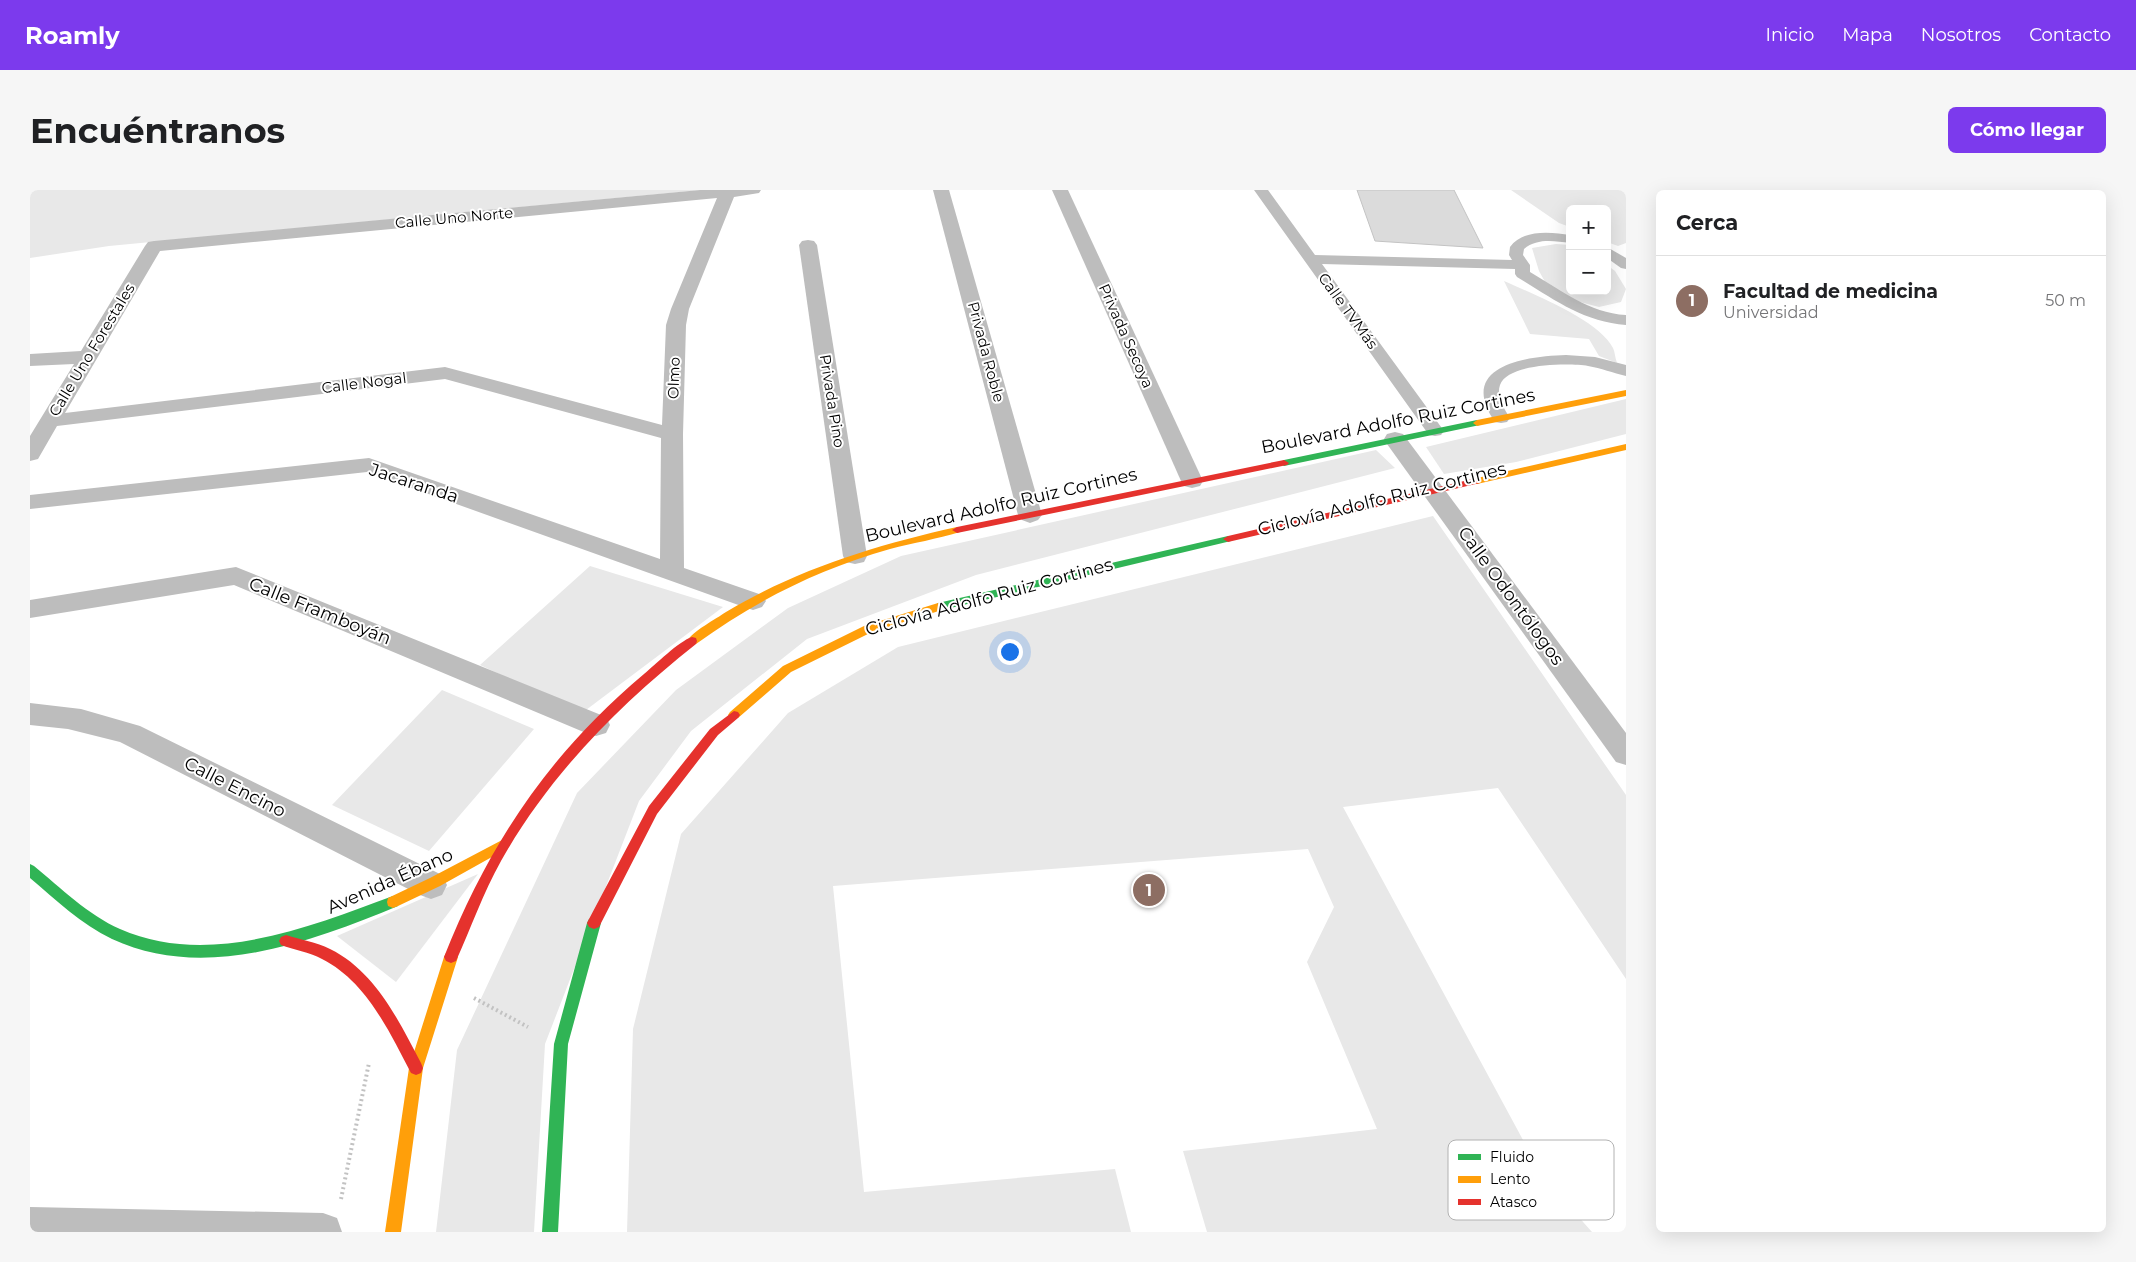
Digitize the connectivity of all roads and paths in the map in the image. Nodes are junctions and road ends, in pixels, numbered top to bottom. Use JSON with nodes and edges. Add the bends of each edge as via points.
{"nodes":[{"id":1,"x":753,"y":190,"type":"edge"},
{"id":2,"x":942,"y":190,"type":"edge"},
{"id":3,"x":1060,"y":190,"type":"edge"},
{"id":4,"x":1261,"y":190,"type":"edge"},
{"id":5,"x":727,"y":194,"type":"junction"},
{"id":6,"x":1566,"y":239,"type":"edge"},
{"id":7,"x":808,"y":245,"type":"dead end"},
{"id":8,"x":154,"y":246,"type":"joint"},
{"id":9,"x":1311,"y":259,"type":"junction"},
{"id":10,"x":1523,"y":265,"type":"junction"},
{"id":11,"x":1606,"y":318,"type":"junction"},
{"id":12,"x":1626,"y":320,"type":"edge"},
{"id":13,"x":1626,"y":333,"type":"edge"},
{"id":14,"x":88,"y":357,"type":"junction"},
{"id":15,"x":30,"y":360,"type":"edge"},
{"id":16,"x":1626,"y":371,"type":"edge"},
{"id":17,"x":1626,"y":393,"type":"edge"},
{"id":18,"x":1501,"y":418,"type":"junction"},
{"id":19,"x":49,"y":421,"type":"junction"},
{"id":20,"x":1435,"y":431,"type":"junction"},
{"id":21,"x":672,"y":434,"type":"junction"},
{"id":22,"x":1395,"y":439,"type":"junction"},
{"id":23,"x":1626,"y":447,"type":"edge"},
{"id":24,"x":30,"y":454,"type":"edge"},
{"id":25,"x":1192,"y":481,"type":"junction"},
{"id":26,"x":1434,"y":491,"type":"junction"},
{"id":27,"x":30,"y":502,"type":"edge"},
{"id":28,"x":1030,"y":515,"type":"junction"},
{"id":29,"x":856,"y":556,"type":"junction"},
{"id":30,"x":672,"y":572,"type":"junction"},
{"id":31,"x":753,"y":601,"type":"junction"},
{"id":32,"x":30,"y":609,"type":"edge"},
{"id":33,"x":30,"y":714,"type":"edge"},
{"id":34,"x":596,"y":725,"type":"junction"},
{"id":35,"x":1626,"y":754,"type":"edge"},
{"id":36,"x":504,"y":844,"type":"junction"},
{"id":37,"x":30,"y":870,"type":"edge"},
{"id":38,"x":431,"y":885,"type":"junction"},
{"id":39,"x":286,"y":941,"type":"junction"},
{"id":40,"x":442,"y":981,"type":"junction"},
{"id":41,"x":561,"y":1044,"type":"junction"},
{"id":42,"x":416,"y":1068,"type":"junction"},
{"id":43,"x":30,"y":1226,"type":"edge"},
{"id":44,"x":323,"y":1232,"type":"edge"},
{"id":45,"x":393,"y":1232,"type":"edge"},
{"id":46,"x":550,"y":1232,"type":"edge"}],
"edges":[{"from":1,"to":5,"type":"street","name":"Calle Uno Norte"},
{"from":2,"to":28,"type":"street","name":"Privada Roble"},
{"from":3,"to":25,"type":"street","name":"Privada Secoya"},
{"from":4,"to":9,"type":"lane","name":"Calle TVMás"},
{"from":5,"to":8,"type":"street","name":"Calle Uno Norte"},
{"from":5,"to":21,"type":"street","name":"Olmo","via":[[676,325]]},
{"from":6,"to":10,"type":"lane","via":[[1535,238],[1523,242],[1517,247],[1516,255]]},
{"from":7,"to":29,"type":"street","name":"Privada Pino"},
{"from":8,"to":14,"type":"street","name":"Calle Uno Forestales"},
{"from":9,"to":10,"type":"lane"},
{"from":9,"to":20,"type":"lane","name":"Calle TVMás"},
{"from":10,"to":11,"type":"lane","via":[[1522,274],[1579,308]]},
{"from":11,"to":12,"type":"lane"},
{"from":11,"to":13,"type":"lane"},
{"from":14,"to":15,"type":"street"},
{"from":14,"to":19,"type":"street","name":"Calle Uno Forestales"},
{"from":16,"to":18,"type":"lane","via":[[1591,361],[1555,359],[1521,365],[1495,378],[1490,397]]},
{"from":17,"to":18,"type":"main road","name":"Boulevard Adolfo Ruiz Cortines"},
{"from":18,"to":20,"type":"main road","name":"Boulevard Adolfo Ruiz Cortines"},
{"from":19,"to":21,"type":"street","name":"Calle Nogal","via":[[445,373]]},
{"from":19,"to":24,"type":"street","name":"Calle Uno Forestales"},
{"from":20,"to":22,"type":"main road","name":"Boulevard Adolfo Ruiz Cortines"},
{"from":21,"to":30,"type":"street","name":"Olmo"},
{"from":22,"to":25,"type":"main road","name":"Boulevard Adolfo Ruiz Cortines"},
{"from":22,"to":26,"type":"street","name":"Calle Odontólogos"},
{"from":23,"to":26,"type":"main road"},
{"from":25,"to":28,"type":"main road","name":"Boulevard Adolfo Ruiz Cortines"},
{"from":26,"to":35,"type":"street","name":"Calle Odontólogos"},
{"from":26,"to":41,"type":"main road","via":[[950,603],[868,629],[787,669],[714,732],[653,810],[594,922]]},
{"from":27,"to":30,"type":"street","name":"Jacaranda","via":[[369,466]]},
{"from":28,"to":29,"type":"main road","name":"Boulevard Adolfo Ruiz Cortines","via":[[921,538]]},
{"from":29,"to":31,"type":"main road","name":"Boulevard Adolfo Ruiz Cortines"},
{"from":30,"to":31,"type":"street","name":"Jacaranda"},
{"from":31,"to":34,"type":"main road","name":"Boulevard Adolfo Ruiz Cortines","via":[[709,628],[650,673]]},
{"from":32,"to":34,"type":"street","name":"Calle Framboyán","via":[[236,576]]},
{"from":33,"to":38,"type":"street","name":"Calle Encino","via":[[50,714],[92,722],[130,734]]},
{"from":34,"to":36,"type":"main road","name":"Boulevard Adolfo Ruiz Cortines","via":[[546,784]]},
{"from":36,"to":38,"type":"main road","name":"Avenida Ébano"},
{"from":36,"to":40,"type":"main road","name":"Boulevard Adolfo Ruiz Cortines","via":[[468,913]]},
{"from":37,"to":39,"type":"main road","name":"Avenida Ébano","via":[[105,928],[144,943],[186,950],[234,949]]},
{"from":38,"to":39,"type":"main road","name":"Avenida Ébano","via":[[348,921]]},
{"from":39,"to":42,"type":"main road","name":"Avenida Ébano","via":[[329,955],[360,978],[381,1006]]},
{"from":40,"to":41,"type":"path"},
{"from":40,"to":42,"type":"main road","name":"Boulevard Adolfo Ruiz Cortines"},
{"from":41,"to":46,"type":"main road"},
{"from":42,"to":45,"type":"main road","name":"Boulevard Adolfo Ruiz Cortines"},
{"from":43,"to":44,"type":"street"}]}
